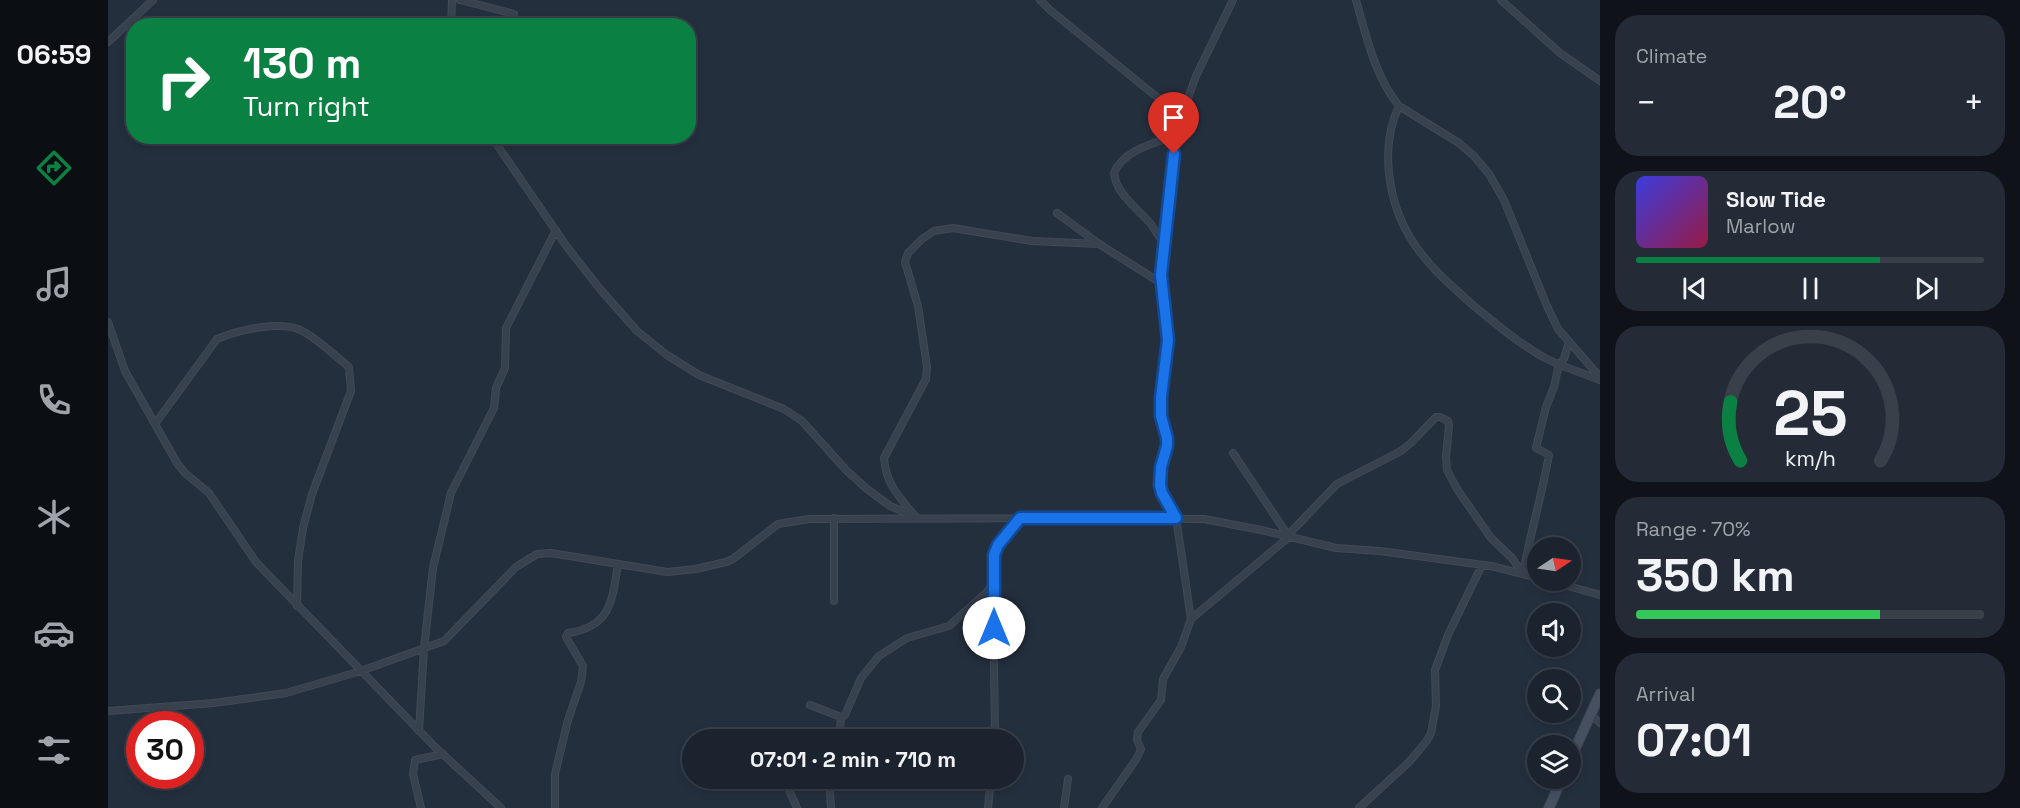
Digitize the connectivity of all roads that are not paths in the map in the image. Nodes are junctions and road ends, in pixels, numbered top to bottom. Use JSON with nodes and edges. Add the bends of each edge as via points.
{"nodes":[{"id":1,"x":153,"y":0,"type":"edge"},
{"id":2,"x":452,"y":0,"type":"edge"},
{"id":3,"x":460,"y":0,"type":"edge"},
{"id":4,"x":1040,"y":0,"type":"edge"},
{"id":5,"x":1233,"y":0,"type":"edge"},
{"id":6,"x":1356,"y":0,"type":"edge"},
{"id":7,"x":1501,"y":0,"type":"edge"},
{"id":8,"x":514,"y":14,"type":"dead end"},
{"id":9,"x":134,"y":18,"type":"edge"},
{"id":10,"x":451,"y":18,"type":"edge"},
{"id":11,"x":126,"y":25,"type":"edge"},
{"id":12,"x":108,"y":42,"type":"edge"},
{"id":13,"x":1600,"y":81,"type":"edge"},
{"id":14,"x":1399,"y":106,"type":"junction"},
{"id":15,"x":1182,"y":114,"type":"junction"},
{"id":16,"x":1178,"y":135,"type":"junction"},
{"id":17,"x":497,"y":144,"type":"edge"},
{"id":18,"x":1057,"y":213,"type":"dead end"},
{"id":19,"x":556,"y":230,"type":"junction"},
{"id":20,"x":1099,"y":244,"type":"junction"},
{"id":21,"x":1164,"y":244,"type":"junction"},
{"id":22,"x":1161,"y":283,"type":"junction"},
{"id":23,"x":108,"y":322,"type":"edge"},
{"id":24,"x":1569,"y":342,"type":"junction"},
{"id":25,"x":1559,"y":364,"type":"junction"},
{"id":26,"x":1600,"y":379,"type":"edge"},
{"id":27,"x":155,"y":424,"type":"junction"},
{"id":28,"x":1233,"y":453,"type":"dead end"},
{"id":29,"x":834,"y":518,"type":"junction"},
{"id":30,"x":917,"y":518,"type":"junction"},
{"id":31,"x":1020,"y":518,"type":"junction"},
{"id":32,"x":1176,"y":518,"type":"junction"},
{"id":33,"x":1288,"y":536,"type":"junction"},
{"id":34,"x":618,"y":564,"type":"junction"},
{"id":35,"x":1482,"y":565,"type":"junction"},
{"id":36,"x":1523,"y":574,"type":"junction"},
{"id":37,"x":1527,"y":575,"type":"edge"},
{"id":38,"x":993,"y":582,"type":"junction"},
{"id":39,"x":1581,"y":590,"type":"edge"},
{"id":40,"x":1600,"y":595,"type":"edge"},
{"id":41,"x":834,"y":601,"type":"dead end"},
{"id":42,"x":297,"y":606,"type":"junction"},
{"id":43,"x":1191,"y":619,"type":"junction"},
{"id":44,"x":424,"y":648,"type":"junction"},
{"id":45,"x":361,"y":671,"type":"junction"},
{"id":46,"x":1600,"y":694,"type":"edge"},
{"id":47,"x":810,"y":705,"type":"dead end"},
{"id":48,"x":108,"y":711,"type":"edge"},
{"id":49,"x":1591,"y":715,"type":"junction"},
{"id":50,"x":841,"y":717,"type":"junction"},
{"id":51,"x":1600,"y":723,"type":"edge"},
{"id":52,"x":840,"y":729,"type":"edge"},
{"id":53,"x":995,"y":729,"type":"edge"},
{"id":54,"x":419,"y":731,"type":"junction"},
{"id":55,"x":1581,"y":736,"type":"edge"},
{"id":56,"x":443,"y":754,"type":"junction"},
{"id":57,"x":1068,"y":779,"type":"dead end"},
{"id":58,"x":788,"y":789,"type":"edge"},
{"id":59,"x":830,"y":789,"type":"edge"},
{"id":60,"x":990,"y":789,"type":"edge"},
{"id":61,"x":1557,"y":789,"type":"edge"},
{"id":62,"x":421,"y":808,"type":"edge"},
{"id":63,"x":501,"y":808,"type":"edge"},
{"id":64,"x":555,"y":808,"type":"edge"},
{"id":65,"x":797,"y":808,"type":"edge"},
{"id":66,"x":831,"y":808,"type":"edge"},
{"id":67,"x":988,"y":808,"type":"edge"},
{"id":68,"x":1064,"y":808,"type":"edge"},
{"id":69,"x":1102,"y":808,"type":"edge"},
{"id":70,"x":1359,"y":808,"type":"edge"},
{"id":71,"x":1549,"y":808,"type":"edge"}],
"edges":[{"from":1,"to":9,"type":"street"},
{"from":2,"to":10,"type":"street"},
{"from":3,"to":8,"type":"street"},
{"from":4,"to":15,"type":"street"},
{"from":5,"to":15,"type":"street"},
{"from":6,"to":14,"type":"street","via":[[1382,80]]},
{"from":7,"to":13,"type":"street","via":[[1560,53]]},
{"from":11,"to":12,"type":"street"},
{"from":14,"to":24,"type":"street","via":[[1459,143],[1489,174],[1504,200],[1547,306]]},
{"from":14,"to":25,"type":"street","via":[[1388,139],[1388,168],[1403,223],[1414,243],[1430,264],[1488,318]]},
{"from":15,"to":16,"type":"street"},
{"from":16,"to":21,"type":"street"},
{"from":16,"to":21,"type":"street","via":[[1133,152],[1114,173],[1121,192]]},
{"from":17,"to":19,"type":"street"},
{"from":18,"to":20,"type":"street"},
{"from":19,"to":30,"type":"street","via":[[631,325],[667,355],[699,375],[784,409],[802,421],[867,489],[890,506]]},
{"from":19,"to":44,"type":"street","via":[[506,328],[505,368],[496,388],[494,408],[451,493],[433,568]]},
{"from":20,"to":22,"type":"street"},
{"from":20,"to":30,"type":"street","via":[[1032,241],[952,228],[934,231],[908,253],[905,262],[918,306],[926,379],[884,458],[890,485]]},
{"from":21,"to":22,"type":"street"},
{"from":22,"to":32,"type":"street","via":[[1168,340],[1161,397],[1167,446],[1160,485]]},
{"from":23,"to":27,"type":"street","via":[[125,371]]},
{"from":24,"to":25,"type":"street"},
{"from":24,"to":26,"type":"street"},
{"from":25,"to":26,"type":"street"},
{"from":25,"to":36,"type":"street","via":[[1536,448],[1549,455]]},
{"from":27,"to":42,"type":"street","via":[[177,463],[209,493],[256,562]]},
{"from":27,"to":42,"type":"street","via":[[217,339],[230,333],[293,327],[349,367],[351,391],[303,528]]},
{"from":28,"to":33,"type":"street"},
{"from":29,"to":30,"type":"street"},
{"from":29,"to":34,"type":"street","via":[[781,523],[733,559],[696,569],[667,572]]},
{"from":29,"to":41,"type":"street"},
{"from":30,"to":31,"type":"street"},
{"from":31,"to":32,"type":"street"},
{"from":31,"to":38,"type":"street","via":[[995,550]]},
{"from":32,"to":33,"type":"street","via":[[1232,523]]},
{"from":32,"to":43,"type":"street"},
{"from":33,"to":35,"type":"street","via":[[1336,548]]},
{"from":33,"to":36,"type":"street","via":[[1337,484],[1401,451],[1440,417],[1448,421],[1447,470],[1457,489],[1491,538]]},
{"from":33,"to":43,"type":"street"},
{"from":34,"to":44,"type":"street","via":[[537,554],[516,567],[444,641]]},
{"from":34,"to":64,"type":"street","via":[[608,610],[601,621],[566,636],[583,666],[555,774]]},
{"from":35,"to":36,"type":"street"},
{"from":35,"to":70,"type":"street","via":[[1435,670],[1436,706],[1431,733],[1409,762]]},
{"from":36,"to":37,"type":"street"},
{"from":38,"to":50,"type":"street","via":[[949,626],[907,638],[879,656],[861,678],[849,710]]},
{"from":38,"to":53,"type":"street"},
{"from":39,"to":40,"type":"street"},
{"from":42,"to":45,"type":"street"},
{"from":43,"to":69,"type":"street","via":[[1163,679],[1161,700],[1138,732],[1141,749],[1137,758]]},
{"from":44,"to":45,"type":"street"},
{"from":44,"to":54,"type":"street"},
{"from":45,"to":48,"type":"street","via":[[286,693],[249,699]]},
{"from":45,"to":54,"type":"street"},
{"from":46,"to":49,"type":"main road"},
{"from":47,"to":50,"type":"street"},
{"from":49,"to":51,"type":"street"},
{"from":49,"to":55,"type":"main road"},
{"from":50,"to":52,"type":"street"},
{"from":54,"to":56,"type":"street"},
{"from":56,"to":62,"type":"street","via":[[415,760],[413,774]]},
{"from":56,"to":63,"type":"street"},
{"from":57,"to":68,"type":"street"},
{"from":58,"to":65,"type":"street"},
{"from":59,"to":66,"type":"street"},
{"from":60,"to":67,"type":"street"},
{"from":61,"to":71,"type":"main road"}]}
